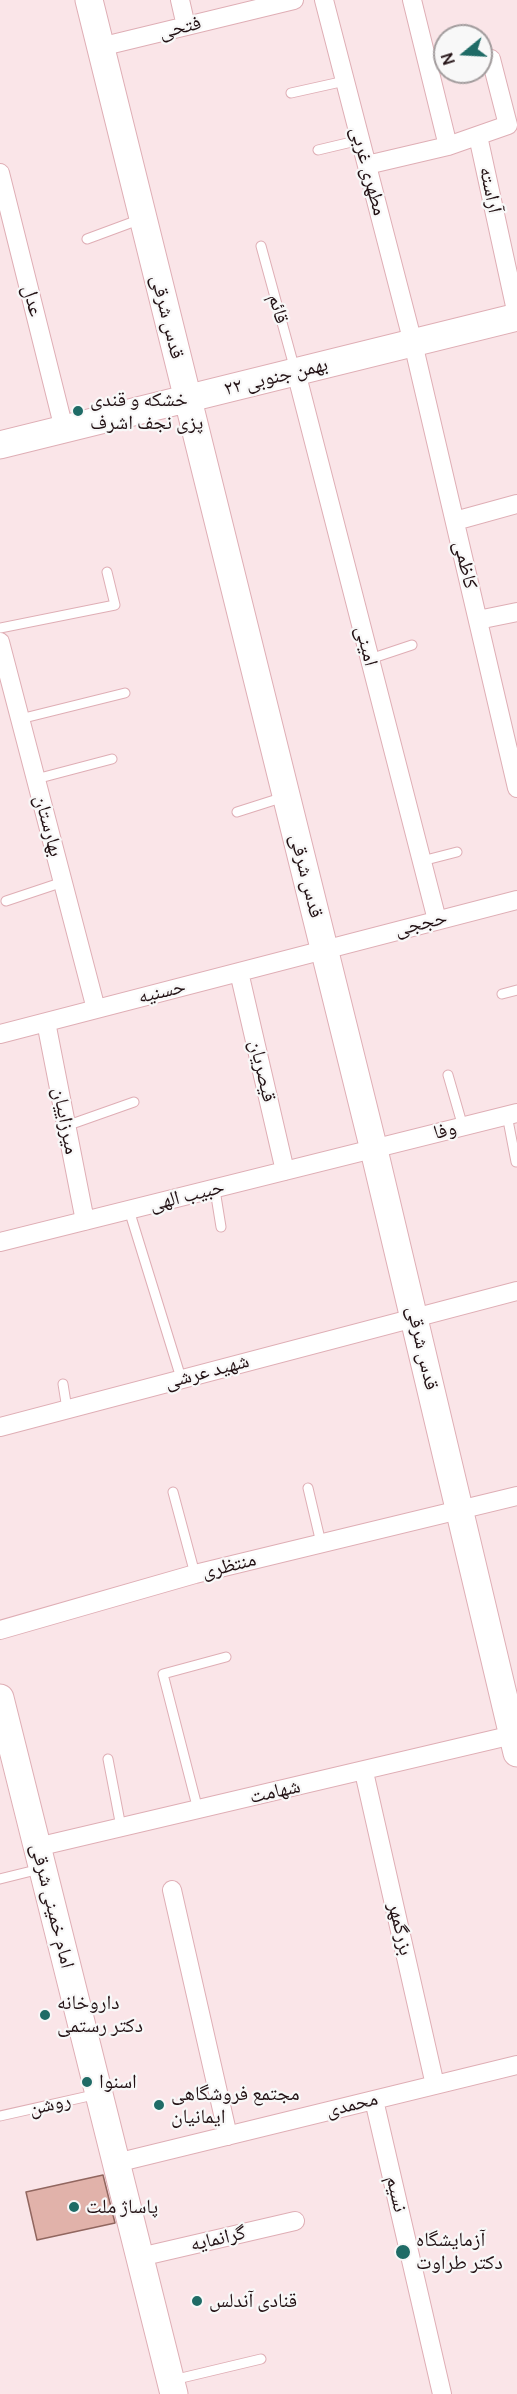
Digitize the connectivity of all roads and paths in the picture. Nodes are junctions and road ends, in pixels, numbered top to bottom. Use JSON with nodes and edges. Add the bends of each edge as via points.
{"nodes":[{"id":1,"x":89,"y":0,"type":"edge"},
{"id":2,"x":180,"y":0,"type":"edge"},
{"id":3,"x":294,"y":0,"type":"edge"},
{"id":4,"x":324,"y":0,"type":"edge"},
{"id":5,"x":412,"y":0,"type":"edge"},
{"id":6,"x":186,"y":26,"type":"junction"},
{"id":7,"x":100,"y":47,"type":"junction"},
{"id":8,"x":493,"y":67,"type":"edge"},
{"id":9,"x":345,"y":81,"type":"junction"},
{"id":10,"x":291,"y":93,"type":"dead end"},
{"id":11,"x":478,"y":136,"type":"junction"},
{"id":12,"x":360,"y":140,"type":"junction"},
{"id":13,"x":448,"y":146,"type":"junction"},
{"id":14,"x":318,"y":150,"type":"dead end"},
{"id":15,"x":367,"y":165,"type":"junction"},
{"id":16,"x":0,"y":173,"type":"edge"},
{"id":17,"x":143,"y":218,"type":"junction"},
{"id":18,"x":87,"y":239,"type":"dead end"},
{"id":19,"x":261,"y":246,"type":"dead end"},
{"id":20,"x":517,"y":316,"type":"edge"},
{"id":21,"x":413,"y":343,"type":"junction"},
{"id":22,"x":296,"y":372,"type":"junction"},
{"id":23,"x":188,"y":400,"type":"junction"},
{"id":24,"x":64,"y":429,"type":"junction"},
{"id":25,"x":0,"y":445,"type":"edge"},
{"id":26,"x":517,"y":504,"type":"edge"},
{"id":27,"x":454,"y":521,"type":"junction"},
{"id":28,"x":107,"y":572,"type":"dead end"},
{"id":29,"x":517,"y":612,"type":"edge"},
{"id":30,"x":478,"y":620,"type":"junction"},
{"id":31,"x":0,"y":628,"type":"edge"},
{"id":32,"x":0,"y":642,"type":"edge"},
{"id":33,"x":412,"y":645,"type":"dead end"},
{"id":34,"x":370,"y":659,"type":"junction"},
{"id":35,"x":125,"y":693,"type":"dead end"},
{"id":36,"x":20,"y":719,"type":"junction"},
{"id":37,"x":510,"y":722,"type":"edge"},
{"id":38,"x":112,"y":759,"type":"dead end"},
{"id":39,"x":36,"y":779,"type":"junction"},
{"id":40,"x":517,"y":788,"type":"edge"},
{"id":41,"x":286,"y":796,"type":"junction"},
{"id":42,"x":237,"y":812,"type":"dead end"},
{"id":43,"x":458,"y":852,"type":"dead end"},
{"id":44,"x":422,"y":861,"type":"junction"},
{"id":45,"x":63,"y":882,"type":"junction"},
{"id":46,"x":6,"y":900,"type":"dead end"},
{"id":47,"x":517,"y":900,"type":"edge"},
{"id":48,"x":437,"y":920,"type":"junction"},
{"id":49,"x":324,"y":948,"type":"junction"},
{"id":50,"x":239,"y":972,"type":"junction"},
{"id":51,"x":517,"y":990,"type":"edge"},
{"id":52,"x":502,"y":994,"type":"dead end"},
{"id":53,"x":96,"y":1009,"type":"junction"},
{"id":54,"x":46,"y":1022,"type":"junction"},
{"id":55,"x":0,"y":1034,"type":"edge"},
{"id":56,"x":448,"y":1075,"type":"dead end"},
{"id":57,"x":134,"y":1102,"type":"dead end"},
{"id":58,"x":512,"y":1114,"type":"edge"},
{"id":59,"x":66,"y":1126,"type":"junction"},
{"id":60,"x":463,"y":1127,"type":"junction"},
{"id":61,"x":374,"y":1150,"type":"junction"},
{"id":62,"x":516,"y":1162,"type":"edge"},
{"id":63,"x":285,"y":1171,"type":"junction"},
{"id":64,"x":215,"y":1190,"type":"junction"},
{"id":65,"x":129,"y":1210,"type":"junction"},
{"id":66,"x":85,"y":1221,"type":"junction"},
{"id":67,"x":221,"y":1227,"type":"dead end"},
{"id":68,"x":0,"y":1242,"type":"edge"},
{"id":69,"x":517,"y":1291,"type":"edge"},
{"id":70,"x":414,"y":1317,"type":"junction"},
{"id":71,"x":182,"y":1378,"type":"junction"},
{"id":72,"x":63,"y":1384,"type":"dead end"},
{"id":73,"x":68,"y":1409,"type":"junction"},
{"id":74,"x":0,"y":1427,"type":"edge"},
{"id":75,"x":308,"y":1488,"type":"dead end"},
{"id":76,"x":173,"y":1491,"type":"dead end"},
{"id":77,"x":517,"y":1496,"type":"edge"},
{"id":78,"x":460,"y":1509,"type":"junction"},
{"id":79,"x":321,"y":1543,"type":"junction"},
{"id":80,"x":195,"y":1574,"type":"junction"},
{"id":81,"x":0,"y":1630,"type":"edge"},
{"id":82,"x":226,"y":1657,"type":"dead end"},
{"id":83,"x":0,"y":1698,"type":"edge"},
{"id":84,"x":4,"y":1736,"type":"edge"},
{"id":85,"x":516,"y":1741,"type":"edge"},
{"id":86,"x":108,"y":1759,"type":"dead end"},
{"id":87,"x":364,"y":1772,"type":"junction"},
{"id":88,"x":198,"y":1810,"type":"junction"},
{"id":89,"x":121,"y":1827,"type":"junction"},
{"id":90,"x":40,"y":1858,"type":"junction"},
{"id":91,"x":0,"y":1879,"type":"edge"},
{"id":92,"x":172,"y":1890,"type":"dead end"},
{"id":93,"x":517,"y":2065,"type":"edge"},
{"id":94,"x":435,"y":2085,"type":"junction"},
{"id":95,"x":100,"y":2094,"type":"junction"},
{"id":96,"x":374,"y":2100,"type":"junction"},
{"id":97,"x":0,"y":2116,"type":"edge"},
{"id":98,"x":228,"y":2136,"type":"junction"},
{"id":99,"x":116,"y":2163,"type":"junction"},
{"id":100,"x":295,"y":2221,"type":"dead end"},
{"id":101,"x":140,"y":2257,"type":"junction"},
{"id":102,"x":261,"y":2359,"type":"dead end"},
{"id":103,"x":172,"y":2387,"type":"edge"},
{"id":104,"x":442,"y":2394,"type":"edge"}],
"edges":[{"from":1,"to":7,"type":"street","name":"قدس شرقی"},
{"from":2,"to":6,"type":"street"},
{"from":3,"to":6,"type":"street","name":"فتحی"},
{"from":4,"to":9,"type":"street","name":"مطهری غربی"},
{"from":5,"to":13,"type":"street"},
{"from":6,"to":7,"type":"street","name":"فتحی"},
{"from":7,"to":17,"type":"street","name":"قدس شرقی"},
{"from":8,"to":11,"type":"street","via":[[508,125]]},
{"from":9,"to":10,"type":"lane"},
{"from":9,"to":12,"type":"street","name":"مطهری غربی"},
{"from":11,"to":13,"type":"street"},
{"from":11,"to":20,"type":"street","name":"آراسته"},
{"from":12,"to":14,"type":"lane"},
{"from":12,"to":15,"type":"street","name":"مطهری غربی"},
{"from":13,"to":15,"type":"street"},
{"from":15,"to":21,"type":"street","name":"مطهری غربی"},
{"from":16,"to":24,"type":"street","name":"عدل"},
{"from":17,"to":18,"type":"lane"},
{"from":17,"to":23,"type":"street","name":"قدس شرقی"},
{"from":19,"to":22,"type":"lane","name":"قائم"},
{"from":20,"to":21,"type":"street","name":"۲۲ بهمن جنوبی"},
{"from":21,"to":22,"type":"street","name":"۲۲ بهمن جنوبی"},
{"from":21,"to":27,"type":"street","name":"کاظمی"},
{"from":22,"to":23,"type":"street","name":"۲۲ بهمن جنوبی"},
{"from":22,"to":34,"type":"street","name":"امینی"},
{"from":23,"to":24,"type":"street","name":"۲۲ بهمن جنوبی"},
{"from":23,"to":41,"type":"street","name":"قدس شرقی"},
{"from":24,"to":25,"type":"street","name":"۲۲ بهمن جنوبی"},
{"from":26,"to":27,"type":"street"},
{"from":27,"to":30,"type":"street","name":"کاظمی"},
{"from":28,"to":31,"type":"lane","via":[[115,605]]},
{"from":29,"to":30,"type":"street"},
{"from":30,"to":37,"type":"street","name":"کاظمی"},
{"from":32,"to":36,"type":"street","name":"بهارستان"},
{"from":33,"to":34,"type":"lane"},
{"from":34,"to":44,"type":"street","name":"امینی"},
{"from":35,"to":36,"type":"lane"},
{"from":36,"to":39,"type":"street","name":"بهارستان"},
{"from":37,"to":40,"type":"street","name":"کاظمی"},
{"from":38,"to":39,"type":"lane"},
{"from":39,"to":45,"type":"street","name":"بهارستان"},
{"from":41,"to":42,"type":"lane"},
{"from":41,"to":49,"type":"street","name":"قدس شرقی"},
{"from":43,"to":44,"type":"lane"},
{"from":44,"to":48,"type":"street","name":"امینی"},
{"from":45,"to":46,"type":"lane"},
{"from":45,"to":53,"type":"street","name":"بهارستان"},
{"from":47,"to":48,"type":"street","name":"حججی"},
{"from":48,"to":49,"type":"street","name":"حججی"},
{"from":49,"to":50,"type":"street","name":"حسنیه"},
{"from":49,"to":61,"type":"street","name":"قدس شرقی"},
{"from":50,"to":53,"type":"street","name":"حسنیه"},
{"from":50,"to":63,"type":"street","name":"قیصریان"},
{"from":51,"to":52,"type":"lane"},
{"from":53,"to":54,"type":"street","name":"حسنیه"},
{"from":54,"to":55,"type":"street","name":"حسنیه"},
{"from":54,"to":59,"type":"street","name":"میرزاییان"},
{"from":56,"to":60,"type":"lane"},
{"from":57,"to":59,"type":"lane"},
{"from":58,"to":60,"type":"street","name":"وفا"},
{"from":58,"to":62,"type":"lane"},
{"from":59,"to":66,"type":"street","name":"میرزاییان"},
{"from":60,"to":61,"type":"street","name":"وفا"},
{"from":61,"to":63,"type":"street","name":"حبیب الهی"},
{"from":61,"to":70,"type":"street","name":"قدس شرقی"},
{"from":63,"to":64,"type":"street","name":"حبیب الهی"},
{"from":64,"to":65,"type":"street","name":"حبیب الهی"},
{"from":64,"to":67,"type":"lane"},
{"from":65,"to":66,"type":"street","name":"حبیب الهی"},
{"from":65,"to":71,"type":"lane"},
{"from":66,"to":68,"type":"street","name":"حبیب الهی"},
{"from":69,"to":70,"type":"street","name":"شهید عرشی"},
{"from":70,"to":71,"type":"street","name":"شهید عرشی"},
{"from":70,"to":78,"type":"street","name":"قدس شرقی"},
{"from":71,"to":73,"type":"street","name":"شهید عرشی"},
{"from":72,"to":73,"type":"lane"},
{"from":73,"to":74,"type":"street","name":"شهید عرشی"},
{"from":75,"to":79,"type":"lane"},
{"from":76,"to":80,"type":"lane"},
{"from":77,"to":78,"type":"street","name":"منتظری"},
{"from":78,"to":79,"type":"street","name":"منتظری"},
{"from":78,"to":85,"type":"street","name":"قدس شرقی"},
{"from":79,"to":80,"type":"street","name":"منتظری"},
{"from":80,"to":81,"type":"street","name":"منتظری"},
{"from":82,"to":88,"type":"lane","via":[[163,1674]]},
{"from":83,"to":84,"type":"street","name":"امام خمینی شرقی"},
{"from":84,"to":90,"type":"street","name":"امام خمینی شرقی"},
{"from":85,"to":87,"type":"street","name":"شهامت"},
{"from":86,"to":89,"type":"lane"},
{"from":87,"to":88,"type":"street","name":"شهامت"},
{"from":87,"to":94,"type":"street","name":"بزرگمهر"},
{"from":88,"to":89,"type":"street","name":"شهامت"},
{"from":89,"to":90,"type":"street","name":"شهامت"},
{"from":90,"to":91,"type":"lane"},
{"from":90,"to":95,"type":"street","name":"امام خمینی شرقی"},
{"from":92,"to":98,"type":"street"},
{"from":93,"to":94,"type":"street","name":"محمدی"},
{"from":94,"to":96,"type":"street","name":"محمدی"},
{"from":95,"to":97,"type":"lane","name":"روشن"},
{"from":95,"to":99,"type":"street","name":"امام خمینی شرقی"},
{"from":96,"to":98,"type":"street","name":"محمدی"},
{"from":96,"to":104,"type":"street","name":"نسیم"},
{"from":98,"to":99,"type":"street","name":"محمدی"},
{"from":99,"to":101,"type":"street","name":"امام خمینی شرقی"},
{"from":100,"to":101,"type":"street","name":"گرانمایه"},
{"from":101,"to":103,"type":"street","name":"امام خمینی شرقی"},
{"from":102,"to":103,"type":"lane"}]}
